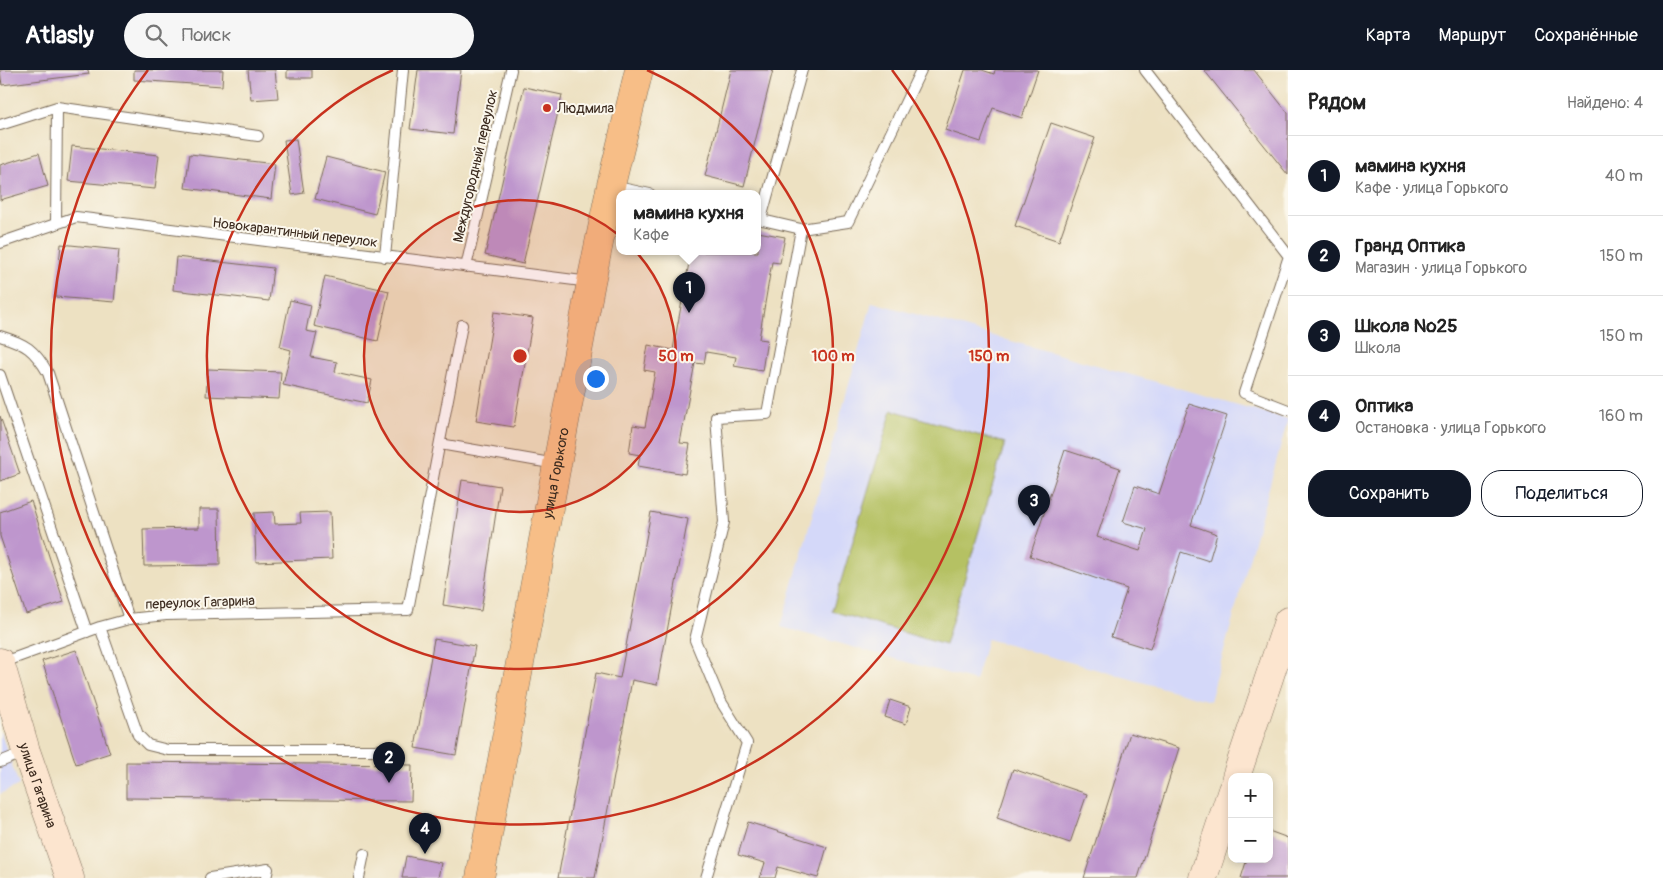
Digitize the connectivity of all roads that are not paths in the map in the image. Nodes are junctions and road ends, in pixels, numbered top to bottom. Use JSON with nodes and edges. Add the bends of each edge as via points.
{"nodes":[{"id":1,"x":403,"y":70,"type":"edge"},
{"id":2,"x":511,"y":70,"type":"edge"},
{"id":3,"x":639,"y":70,"type":"edge"},
{"id":4,"x":802,"y":70,"type":"edge"},
{"id":5,"x":921,"y":70,"type":"edge"},
{"id":6,"x":1145,"y":70,"type":"edge"},
{"id":7,"x":57,"y":107,"type":"junction"},
{"id":8,"x":0,"y":125,"type":"edge"},
{"id":9,"x":258,"y":136,"type":"dead end"},
{"id":10,"x":611,"y":185,"type":"junction"},
{"id":11,"x":633,"y":190,"type":"edge"},
{"id":12,"x":761,"y":212,"type":"edge"},
{"id":13,"x":761,"y":219,"type":"edge"},
{"id":14,"x":56,"y":224,"type":"junction"},
{"id":15,"x":801,"y":229,"type":"junction"},
{"id":16,"x":0,"y":243,"type":"edge"},
{"id":17,"x":1288,"y":255,"type":"edge"},
{"id":18,"x":385,"y":257,"type":"junction"},
{"id":19,"x":1288,"y":259,"type":"edge"},
{"id":20,"x":466,"y":267,"type":"junction"},
{"id":21,"x":591,"y":282,"type":"junction"},
{"id":22,"x":462,"y":325,"type":"dead end"},
{"id":23,"x":0,"y":336,"type":"edge"},
{"id":24,"x":0,"y":375,"type":"edge"},
{"id":25,"x":1288,"y":410,"type":"edge"},
{"id":26,"x":440,"y":444,"type":"junction"},
{"id":27,"x":556,"y":464,"type":"junction"},
{"id":28,"x":129,"y":619,"type":"junction"},
{"id":29,"x":1288,"y":621,"type":"edge"},
{"id":30,"x":100,"y":627,"type":"junction"},
{"id":31,"x":87,"y":632,"type":"junction"},
{"id":32,"x":0,"y":663,"type":"edge"},
{"id":33,"x":389,"y":750,"type":"dead end"},
{"id":34,"x":26,"y":751,"type":"junction"},
{"id":35,"x":0,"y":762,"type":"edge"},
{"id":36,"x":1237,"y":773,"type":"edge"},
{"id":37,"x":1228,"y":802,"type":"edge"},
{"id":38,"x":364,"y":854,"type":"dead end"},
{"id":39,"x":70,"y":878,"type":"edge"},
{"id":40,"x":210,"y":878,"type":"edge"},
{"id":41,"x":266,"y":878,"type":"edge"},
{"id":42,"x":359,"y":878,"type":"edge"},
{"id":43,"x":480,"y":878,"type":"edge"},
{"id":44,"x":706,"y":878,"type":"edge"},
{"id":45,"x":1203,"y":878,"type":"edge"}],
"edges":[{"from":1,"to":18,"type":"lane"},
{"from":2,"to":20,"type":"lane","name":"Междугородный переулок"},
{"from":3,"to":10,"type":"main road","name":"улица Горького"},
{"from":4,"to":12,"type":"lane"},
{"from":5,"to":15,"type":"lane","via":[[848,222]]},
{"from":6,"to":17,"type":"lane"},
{"from":7,"to":8,"type":"lane"},
{"from":7,"to":9,"type":"lane"},
{"from":7,"to":14,"type":"lane"},
{"from":10,"to":11,"type":"lane"},
{"from":10,"to":21,"type":"main road","name":"улица Горького"},
{"from":13,"to":15,"type":"lane"},
{"from":14,"to":16,"type":"lane","name":"Новокарантинный переулок"},
{"from":14,"to":18,"type":"lane","name":"Новокарантинный переулок","via":[[76,217]]},
{"from":15,"to":44,"type":"lane","via":[[767,414],[716,417],[724,522],[695,640],[720,700],[747,742]]},
{"from":18,"to":20,"type":"lane","name":"Новокарантинный переулок"},
{"from":19,"to":25,"type":"lane","via":[[1244,393]]},
{"from":20,"to":21,"type":"lane","name":"Новокарантинный переулок"},
{"from":21,"to":27,"type":"main road","name":"улица Горького"},
{"from":22,"to":26,"type":"lane"},
{"from":23,"to":28,"type":"lane","via":[[36,353],[48,373]]},
{"from":24,"to":31,"type":"lane"},
{"from":26,"to":27,"type":"lane"},
{"from":26,"to":28,"type":"lane","name":"переулок Гагарина","via":[[408,610],[166,615]]},
{"from":27,"to":43,"type":"main road","name":"улица Горького"},
{"from":28,"to":30,"type":"lane","name":"переулок Гагарина"},
{"from":29,"to":36,"type":"main road"},
{"from":30,"to":31,"type":"lane","name":"переулок Гагарина"},
{"from":30,"to":33,"type":"lane","via":[[138,735],[148,745],[168,750]]},
{"from":31,"to":32,"type":"lane","name":"переулок Гагарина"},
{"from":32,"to":34,"type":"main road","name":"улица Гагарина"},
{"from":34,"to":35,"type":"lane"},
{"from":34,"to":39,"type":"main road","name":"улица Гагарина"},
{"from":37,"to":45,"type":"main road"},
{"from":38,"to":42,"type":"lane"},
{"from":40,"to":41,"type":"lane","via":[[268,869]]}]}
